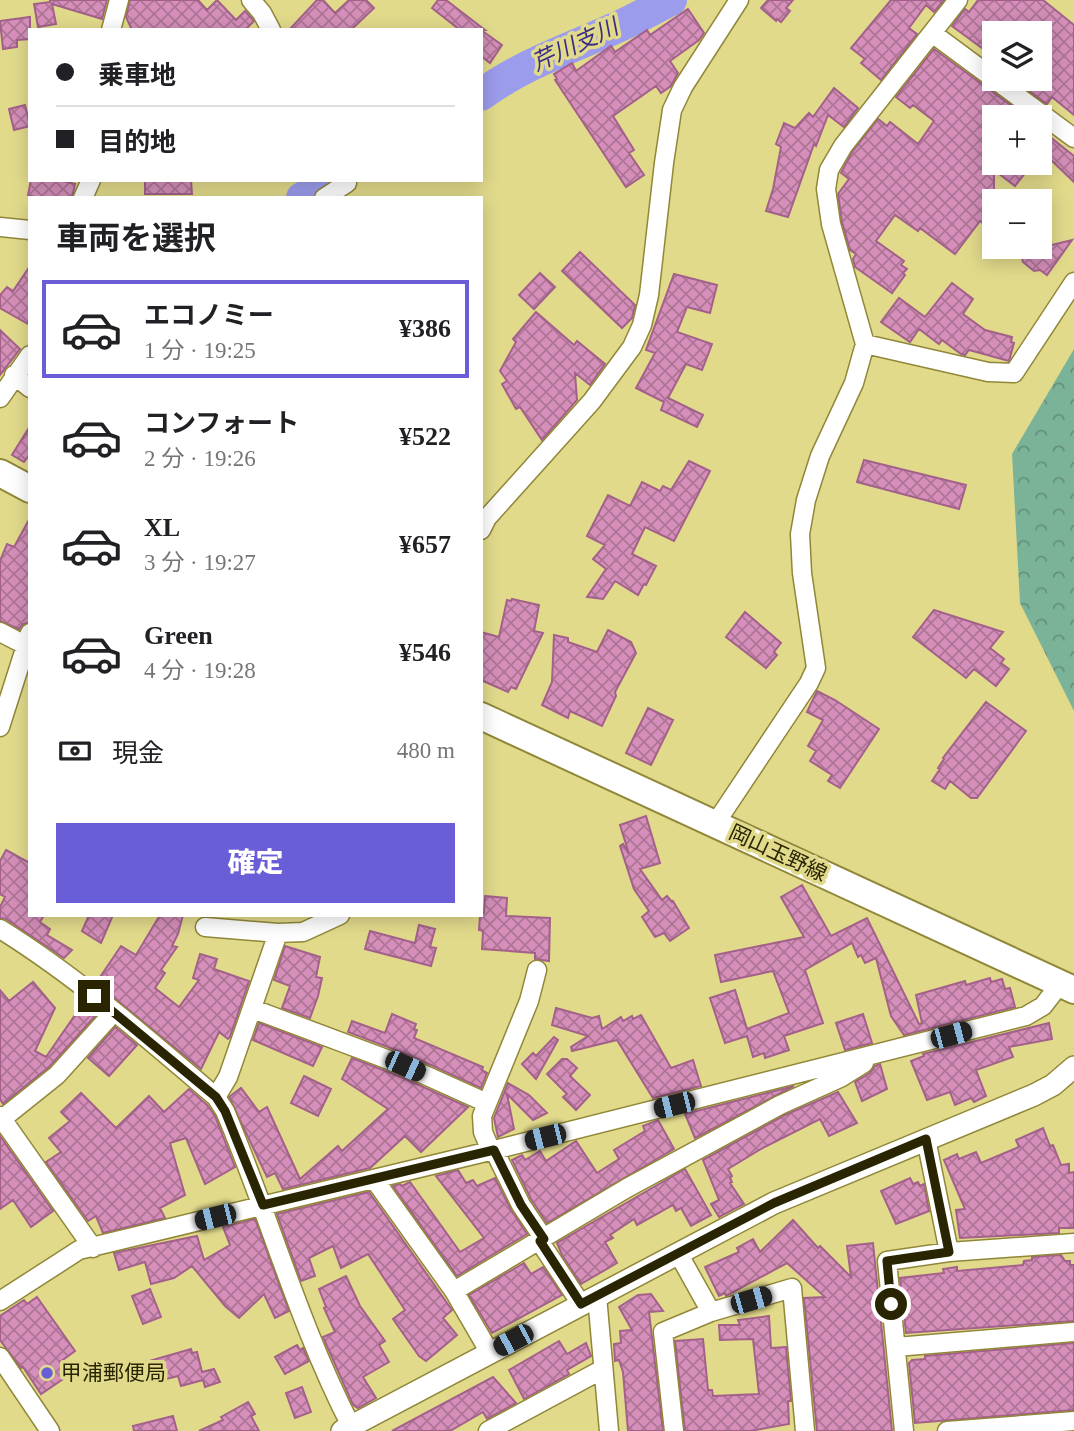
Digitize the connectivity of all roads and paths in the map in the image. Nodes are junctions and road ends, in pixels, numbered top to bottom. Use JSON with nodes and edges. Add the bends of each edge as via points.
{"nodes":[{"id":1,"x":119,"y":0,"type":"edge"},
{"id":2,"x":251,"y":0,"type":"edge"},
{"id":3,"x":739,"y":0,"type":"edge"},
{"id":4,"x":958,"y":0,"type":"edge"},
{"id":5,"x":112,"y":28,"type":"edge"},
{"id":6,"x":270,"y":28,"type":"edge"},
{"id":7,"x":932,"y":33,"type":"junction"},
{"id":8,"x":1074,"y":138,"type":"edge"},
{"id":9,"x":346,"y":182,"type":"edge"},
{"id":10,"x":327,"y":196,"type":"edge"},
{"id":11,"x":0,"y":227,"type":"edge"},
{"id":12,"x":28,"y":230,"type":"edge"},
{"id":13,"x":1074,"y":282,"type":"edge"},
{"id":14,"x":864,"y":344,"type":"junction"},
{"id":15,"x":28,"y":358,"type":"edge"},
{"id":16,"x":14,"y":375,"type":"junction"},
{"id":17,"x":28,"y":386,"type":"edge"},
{"id":18,"x":0,"y":398,"type":"edge"},
{"id":19,"x":0,"y":473,"type":"edge"},
{"id":20,"x":28,"y":488,"type":"edge"},
{"id":21,"x":483,"y":526,"type":"edge"},
{"id":22,"x":0,"y":632,"type":"edge"},
{"id":23,"x":28,"y":639,"type":"edge"},
{"id":24,"x":483,"y":717,"type":"edge"},
{"id":25,"x":0,"y":727,"type":"edge"},
{"id":26,"x":715,"y":824,"type":"junction"},
{"id":27,"x":336,"y":917,"type":"edge"},
{"id":28,"x":205,"y":927,"type":"dead end"},
{"id":29,"x":0,"y":929,"type":"edge"},
{"id":30,"x":278,"y":933,"type":"junction"},
{"id":31,"x":537,"y":970,"type":"dead end"},
{"id":32,"x":1067,"y":987,"type":"edge"},
{"id":33,"x":253,"y":1009,"type":"junction"},
{"id":34,"x":113,"y":1013,"type":"junction"},
{"id":35,"x":876,"y":1055,"type":"junction"},
{"id":36,"x":1074,"y":1067,"type":"edge"},
{"id":37,"x":216,"y":1097,"type":"junction"},
{"id":38,"x":488,"y":1102,"type":"junction"},
{"id":39,"x":0,"y":1116,"type":"edge"},
{"id":40,"x":926,"y":1139,"type":"junction"},
{"id":41,"x":492,"y":1150,"type":"junction"},
{"id":42,"x":374,"y":1179,"type":"junction"},
{"id":43,"x":263,"y":1205,"type":"junction"},
{"id":44,"x":542,"y":1240,"type":"junction"},
{"id":45,"x":1074,"y":1243,"type":"edge"},
{"id":46,"x":93,"y":1248,"type":"junction"},
{"id":47,"x":949,"y":1252,"type":"junction"},
{"id":48,"x":678,"y":1253,"type":"junction"},
{"id":49,"x":454,"y":1292,"type":"junction"},
{"id":50,"x":589,"y":1300,"type":"junction"},
{"id":51,"x":0,"y":1301,"type":"edge"},
{"id":52,"x":711,"y":1312,"type":"junction"},
{"id":53,"x":1074,"y":1332,"type":"edge"},
{"id":54,"x":896,"y":1347,"type":"junction"},
{"id":55,"x":490,"y":1353,"type":"junction"},
{"id":56,"x":0,"y":1357,"type":"edge"},
{"id":57,"x":603,"y":1369,"type":"junction"},
{"id":58,"x":1074,"y":1421,"type":"edge"},
{"id":59,"x":507,"y":1426,"type":"edge"},
{"id":60,"x":346,"y":1429,"type":"edge"},
{"id":61,"x":50,"y":1431,"type":"edge"},
{"id":62,"x":488,"y":1431,"type":"edge"},
{"id":63,"x":609,"y":1431,"type":"edge"},
{"id":64,"x":674,"y":1431,"type":"edge"},
{"id":65,"x":805,"y":1431,"type":"edge"},
{"id":66,"x":904,"y":1431,"type":"edge"},
{"id":67,"x":947,"y":1431,"type":"edge"}],
"edges":[{"from":1,"to":5,"type":"street"},
{"from":2,"to":6,"type":"street"},
{"from":3,"to":21,"type":"street","via":[[672,110],[649,295],[632,347],[592,401]]},
{"from":4,"to":7,"type":"street"},
{"from":7,"to":8,"type":"street"},
{"from":7,"to":14,"type":"street","via":[[829,170],[826,189],[831,224]]},
{"from":9,"to":10,"type":"street"},
{"from":11,"to":12,"type":"street"},
{"from":13,"to":14,"type":"street","via":[[1014,373],[988,372]]},
{"from":14,"to":26,"type":"street","via":[[854,383],[820,456],[800,534],[816,668]]},
{"from":15,"to":16,"type":"street"},
{"from":16,"to":17,"type":"street"},
{"from":16,"to":18,"type":"street"},
{"from":19,"to":20,"type":"main road"},
{"from":22,"to":23,"type":"street"},
{"from":23,"to":25,"type":"street"},
{"from":24,"to":26,"type":"main road","name":"岡山玉野線"},
{"from":26,"to":32,"type":"main road","name":"岡山玉野線"},
{"from":27,"to":30,"type":"street","via":[[303,932]]},
{"from":28,"to":30,"type":"street"},
{"from":29,"to":34,"type":"street"},
{"from":30,"to":33,"type":"street"},
{"from":31,"to":38,"type":"street","via":[[529,1002]]},
{"from":32,"to":35,"type":"street","via":[[1026,1016]]},
{"from":33,"to":37,"type":"street"},
{"from":33,"to":38,"type":"street"},
{"from":34,"to":37,"type":"street"},
{"from":34,"to":39,"type":"street","via":[[57,1075]]},
{"from":35,"to":41,"type":"street"},
{"from":35,"to":44,"type":"street","via":[[627,1188]]},
{"from":36,"to":40,"type":"street","via":[[1034,1095]]},
{"from":37,"to":43,"type":"street"},
{"from":38,"to":41,"type":"street","via":[[482,1116],[483,1132]]},
{"from":39,"to":46,"type":"street"},
{"from":40,"to":47,"type":"street"},
{"from":40,"to":48,"type":"street","via":[[774,1203]]},
{"from":41,"to":42,"type":"street"},
{"from":41,"to":44,"type":"street"},
{"from":42,"to":43,"type":"street"},
{"from":42,"to":49,"type":"street"},
{"from":43,"to":46,"type":"street"},
{"from":43,"to":60,"type":"street"},
{"from":44,"to":49,"type":"street"},
{"from":44,"to":50,"type":"street"},
{"from":45,"to":47,"type":"street"},
{"from":46,"to":51,"type":"street","via":[[79,1250]]},
{"from":47,"to":54,"type":"street","via":[[887,1261]]},
{"from":48,"to":50,"type":"street"},
{"from":48,"to":52,"type":"street"},
{"from":49,"to":55,"type":"street"},
{"from":50,"to":55,"type":"street"},
{"from":50,"to":57,"type":"street"},
{"from":52,"to":64,"type":"street","via":[[663,1332]]},
{"from":52,"to":65,"type":"street","via":[[792,1288]]},
{"from":53,"to":54,"type":"street"},
{"from":54,"to":66,"type":"street"},
{"from":55,"to":60,"type":"street"},
{"from":56,"to":61,"type":"street"},
{"from":57,"to":59,"type":"street"},
{"from":57,"to":63,"type":"street"},
{"from":58,"to":67,"type":"street"},
{"from":59,"to":62,"type":"street"}]}
